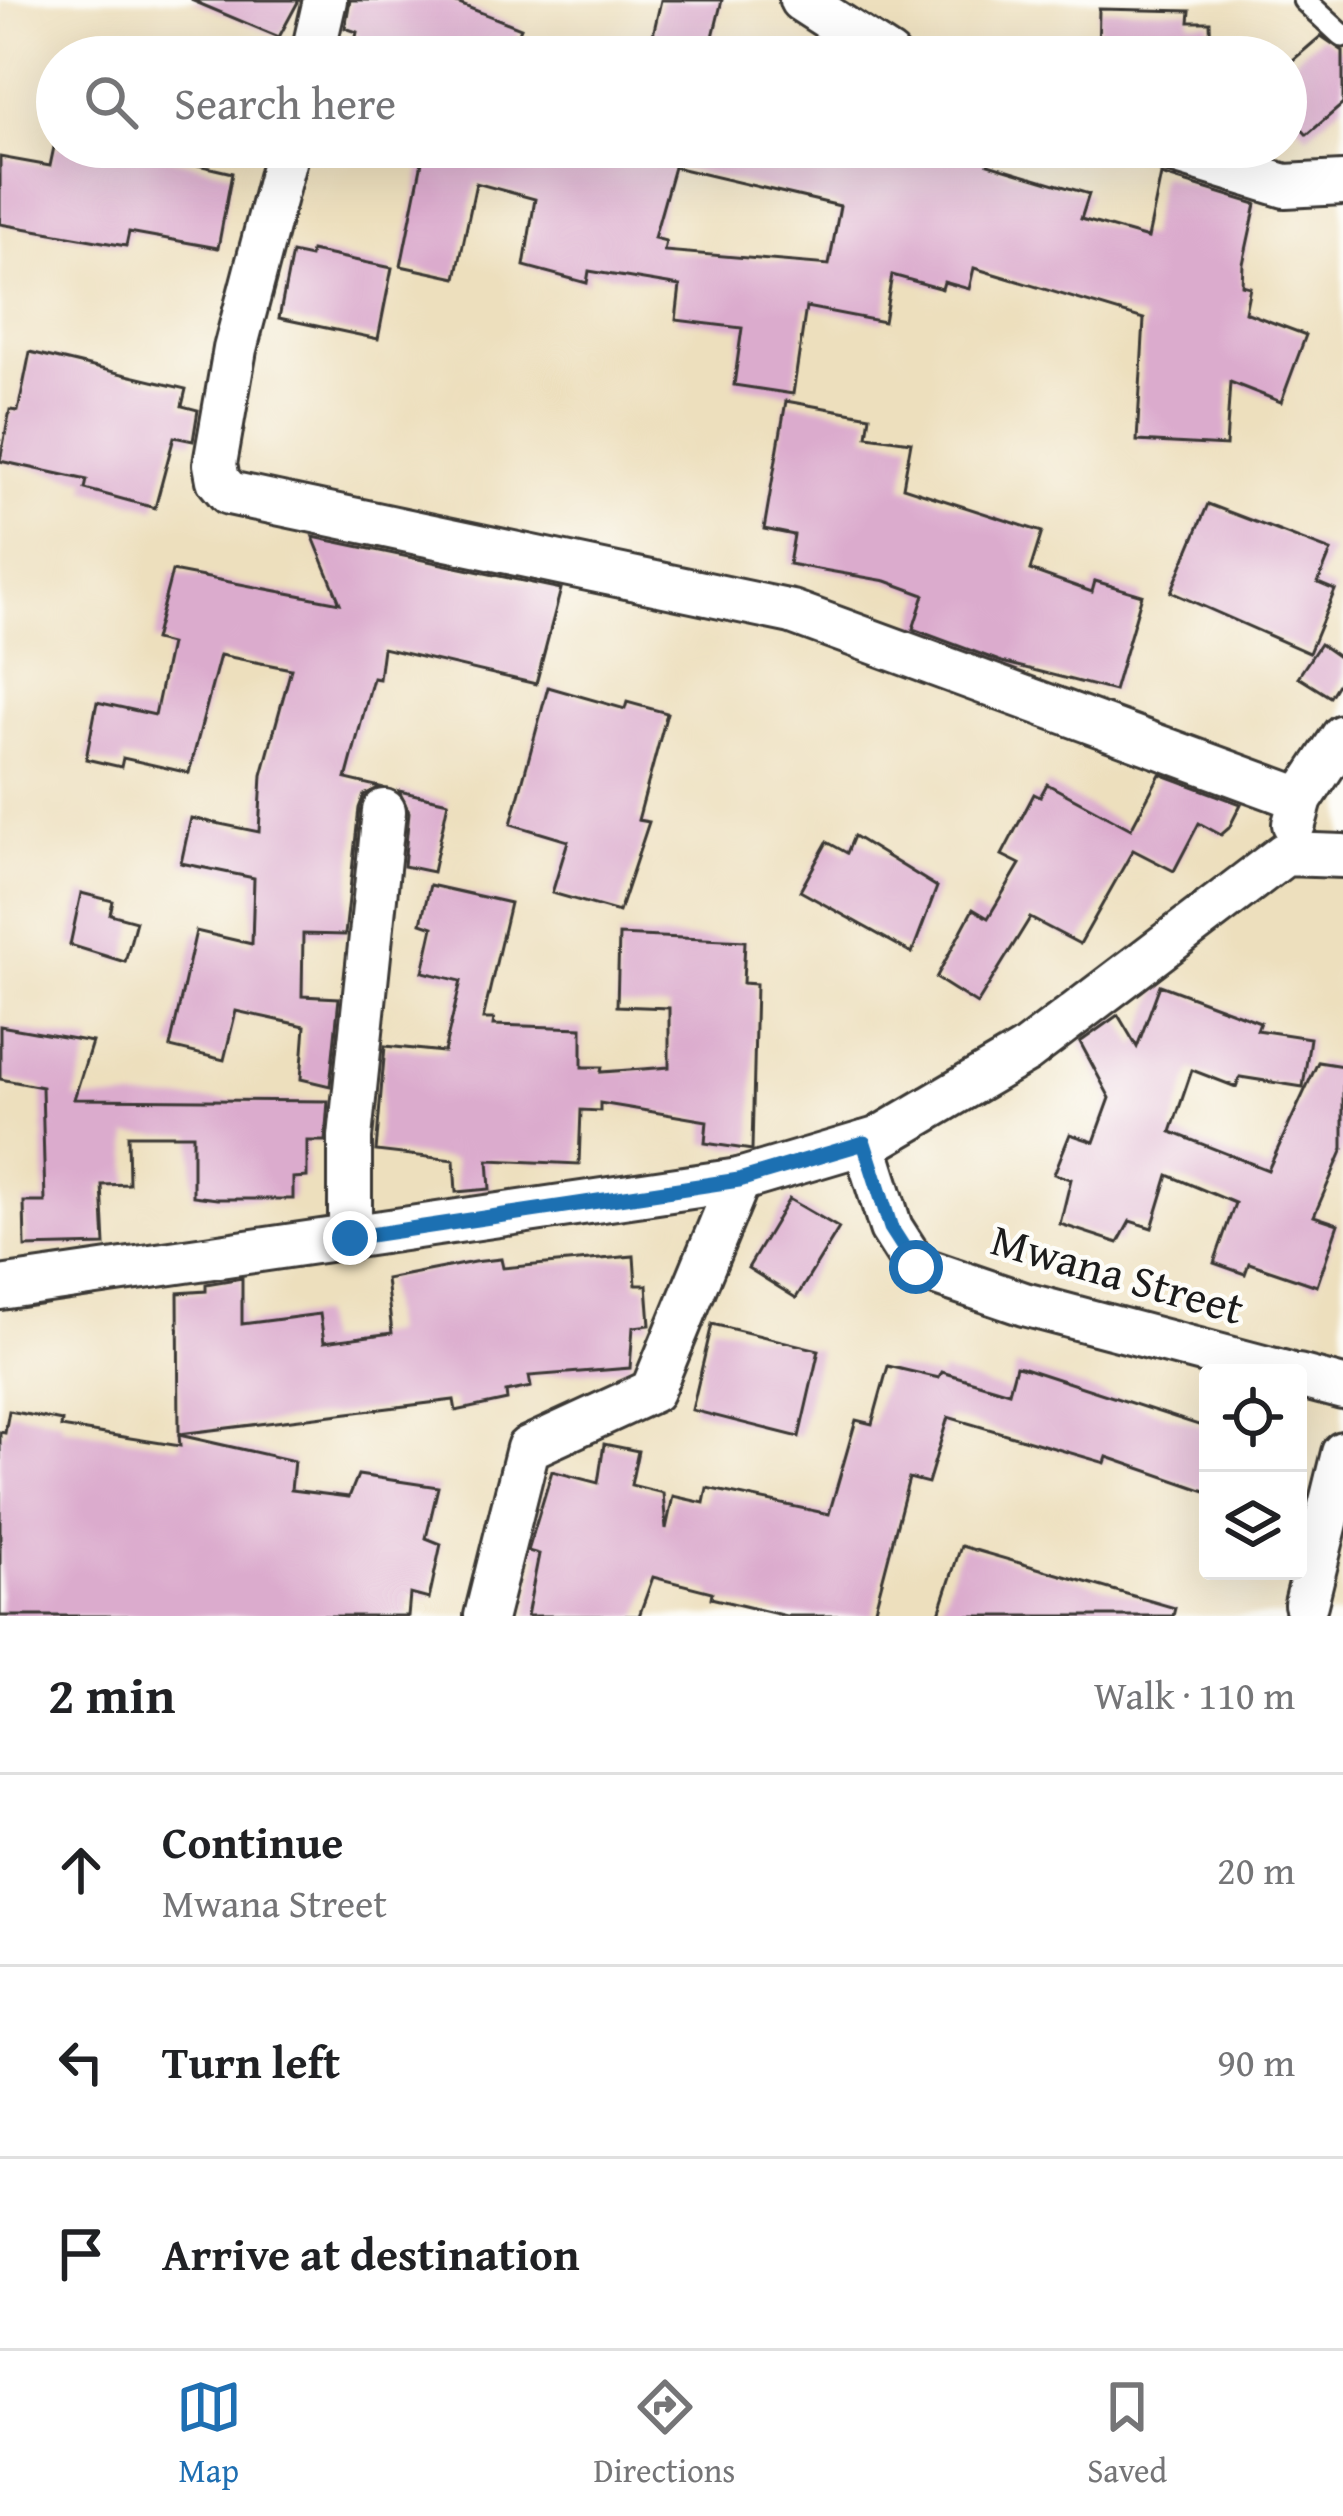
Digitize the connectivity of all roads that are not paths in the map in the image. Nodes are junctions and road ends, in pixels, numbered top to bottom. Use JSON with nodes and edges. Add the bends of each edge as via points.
{"nodes":[{"id":1,"x":326,"y":0,"type":"edge"},
{"id":2,"x":801,"y":0,"type":"edge"},
{"id":3,"x":1304,"y":0,"type":"edge"},
{"id":4,"x":317,"y":36,"type":"edge"},
{"id":5,"x":857,"y":36,"type":"edge"},
{"id":6,"x":1343,"y":36,"type":"edge"},
{"id":7,"x":282,"y":168,"type":"edge"},
{"id":8,"x":1226,"y":168,"type":"edge"},
{"id":9,"x":1343,"y":183,"type":"edge"},
{"id":10,"x":1343,"y":736,"type":"edge"},
{"id":11,"x":1301,"y":799,"type":"junction"},
{"id":12,"x":384,"y":811,"type":"dead end"},
{"id":13,"x":1286,"y":854,"type":"junction"},
{"id":14,"x":1343,"y":856,"type":"edge"},
{"id":15,"x":864,"y":1143,"type":"junction"},
{"id":16,"x":739,"y":1180,"type":"junction"},
{"id":17,"x":350,"y":1238,"type":"junction"},
{"id":18,"x":0,"y":1288,"type":"edge"},
{"id":19,"x":1252,"y":1364,"type":"edge"},
{"id":20,"x":1307,"y":1378,"type":"edge"},
{"id":21,"x":1343,"y":1388,"type":"edge"},
{"id":22,"x":1343,"y":1453,"type":"edge"},
{"id":23,"x":1306,"y":1604,"type":"dead end"},
{"id":24,"x":486,"y":1616,"type":"edge"}],
"edges":[{"from":1,"to":4,"type":"street"},
{"from":2,"to":5,"type":"street"},
{"from":3,"to":6,"type":"lane"},
{"from":7,"to":11,"type":"street","via":[[235,349],[215,464],[229,493],[792,613]]},
{"from":8,"to":9,"type":"street","via":[[1285,186]]},
{"from":10,"to":11,"type":"street"},
{"from":11,"to":13,"type":"street"},
{"from":12,"to":17,"type":"street","via":[[350,1137]]},
{"from":13,"to":14,"type":"street"},
{"from":13,"to":15,"type":"street","via":[[1025,1052]]},
{"from":15,"to":16,"type":"street"},
{"from":15,"to":19,"type":"street","name":"Mwana Street","via":[[891,1228],[916,1267]]},
{"from":16,"to":17,"type":"street"},
{"from":16,"to":24,"type":"street","via":[[652,1391],[528,1448]]},
{"from":17,"to":18,"type":"street"},
{"from":20,"to":21,"type":"street"},
{"from":22,"to":23,"type":"street"}]}
